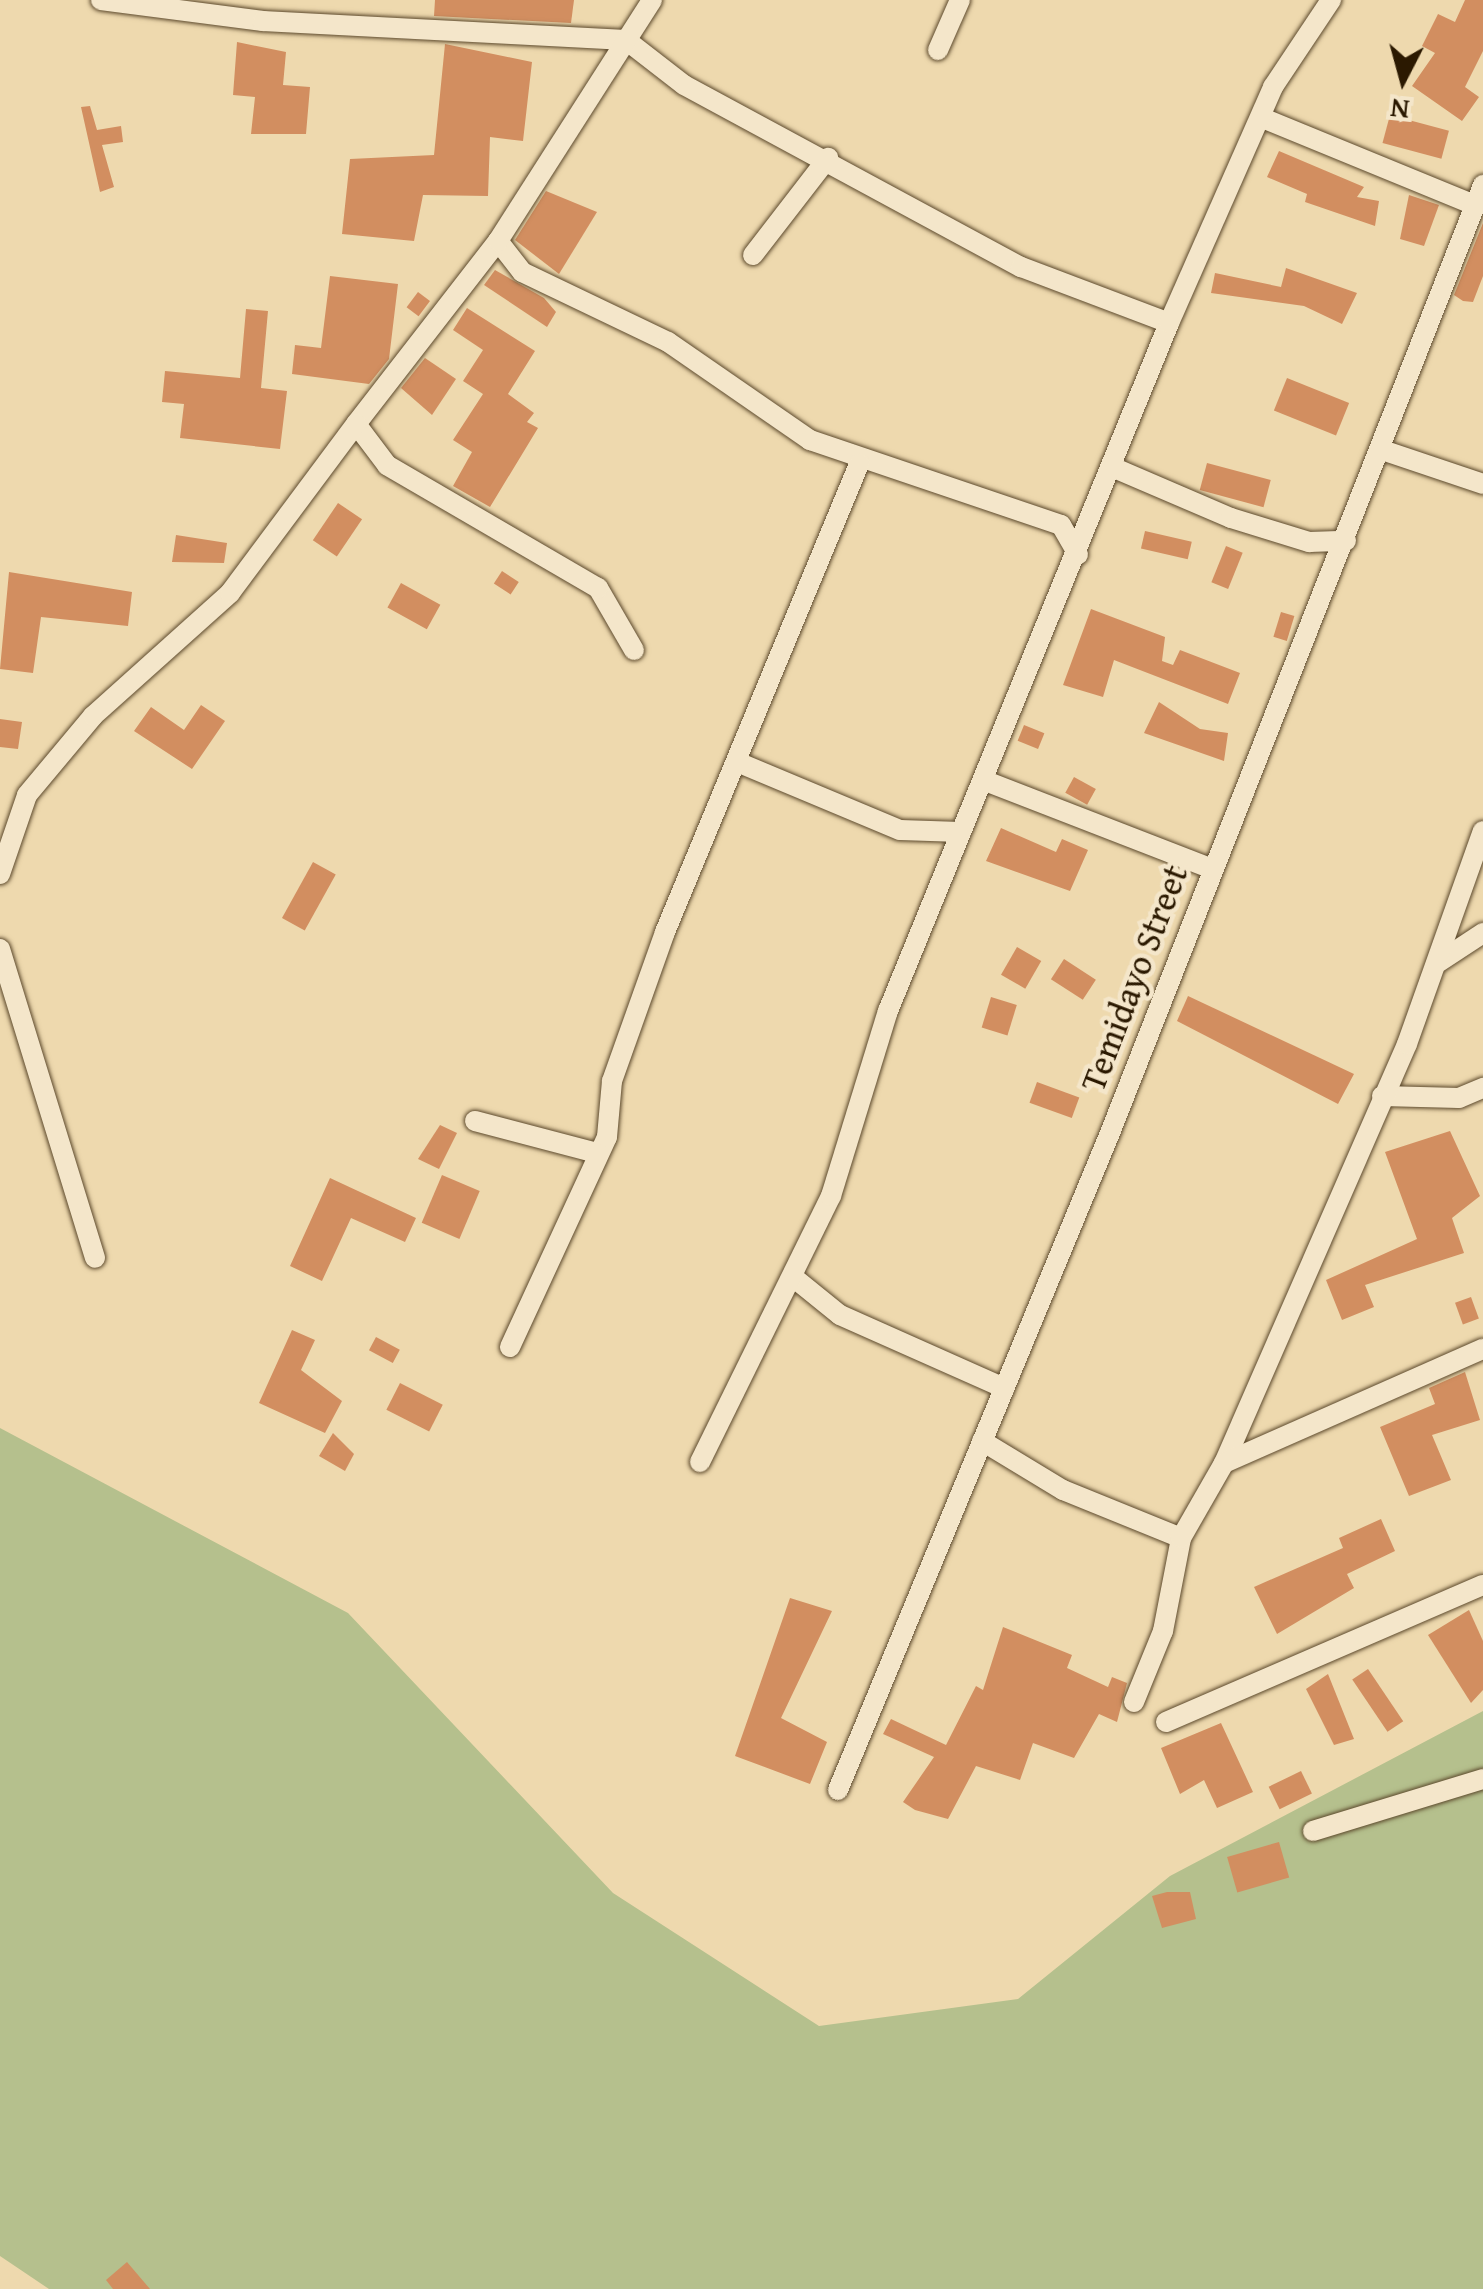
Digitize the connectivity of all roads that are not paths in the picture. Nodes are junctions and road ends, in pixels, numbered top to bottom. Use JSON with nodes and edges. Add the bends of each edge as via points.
{"nodes":[{"id":1,"x":101,"y":0,"type":"edge"},
{"id":2,"x":652,"y":0,"type":"edge"},
{"id":3,"x":960,"y":0,"type":"edge"},
{"id":4,"x":1330,"y":0,"type":"edge"},
{"id":5,"x":626,"y":40,"type":"junction"},
{"id":6,"x":938,"y":50,"type":"dead end"},
{"id":7,"x":1266,"y":119,"type":"junction"},
{"id":8,"x":828,"y":158,"type":"junction"},
{"id":9,"x":1479,"y":195,"type":"edge"},
{"id":10,"x":498,"y":240,"type":"junction"},
{"id":11,"x":754,"y":255,"type":"dead end"},
{"id":12,"x":1169,"y":323,"type":"junction"},
{"id":13,"x":356,"y":424,"type":"junction"},
{"id":14,"x":1382,"y":450,"type":"junction"},
{"id":15,"x":860,"y":464,"type":"junction"},
{"id":16,"x":1112,"y":467,"type":"junction"},
{"id":17,"x":1483,"y":484,"type":"edge"},
{"id":18,"x":1099,"y":501,"type":"junction"},
{"id":19,"x":1062,"y":525,"type":"junction"},
{"id":20,"x":1346,"y":541,"type":"junction"},
{"id":21,"x":1078,"y":554,"type":"junction"},
{"id":22,"x":634,"y":650,"type":"dead end"},
{"id":23,"x":742,"y":764,"type":"junction"},
{"id":24,"x":988,"y":782,"type":"junction"},
{"id":25,"x":1483,"y":831,"type":"edge"},
{"id":26,"x":961,"y":832,"type":"junction"},
{"id":27,"x":1210,"y":868,"type":"junction"},
{"id":28,"x":0,"y":874,"type":"edge"},
{"id":29,"x":1483,"y":933,"type":"edge"},
{"id":30,"x":0,"y":948,"type":"edge"},
{"id":31,"x":1439,"y":962,"type":"junction"},
{"id":32,"x":1483,"y":1088,"type":"edge"},
{"id":33,"x":1382,"y":1096,"type":"junction"},
{"id":34,"x":475,"y":1121,"type":"dead end"},
{"id":35,"x":597,"y":1153,"type":"junction"},
{"id":36,"x":94,"y":1258,"type":"dead end"},
{"id":37,"x":793,"y":1277,"type":"junction"},
{"id":38,"x":510,"y":1347,"type":"dead end"},
{"id":39,"x":1483,"y":1350,"type":"edge"},
{"id":40,"x":1004,"y":1388,"type":"junction"},
{"id":41,"x":982,"y":1440,"type":"junction"},
{"id":42,"x":700,"y":1462,"type":"dead end"},
{"id":43,"x":1224,"y":1463,"type":"junction"},
{"id":44,"x":1181,"y":1538,"type":"junction"},
{"id":45,"x":1483,"y":1585,"type":"edge"},
{"id":46,"x":1134,"y":1702,"type":"dead end"},
{"id":47,"x":1166,"y":1722,"type":"dead end"},
{"id":48,"x":1483,"y":1779,"type":"edge"},
{"id":49,"x":838,"y":1790,"type":"dead end"},
{"id":50,"x":1313,"y":1831,"type":"dead end"}],
"edges":[{"from":1,"to":5,"type":"street","via":[[262,20]]},
{"from":2,"to":5,"type":"street"},
{"from":3,"to":6,"type":"street"},
{"from":4,"to":7,"type":"street","via":[[1283,67]]},
{"from":5,"to":8,"type":"street","via":[[684,85]]},
{"from":5,"to":10,"type":"street"},
{"from":7,"to":9,"type":"street"},
{"from":7,"to":12,"type":"street"},
{"from":8,"to":11,"type":"street"},
{"from":8,"to":12,"type":"street","via":[[1021,267]]},
{"from":9,"to":14,"type":"street","name":"Temidayo Street"},
{"from":10,"to":13,"type":"street"},
{"from":10,"to":15,"type":"street","via":[[555,293],[668,342]]},
{"from":12,"to":16,"type":"street"},
{"from":13,"to":22,"type":"street","via":[[387,465],[598,588]]},
{"from":13,"to":28,"type":"street","via":[[230,592],[93,716],[27,795]]},
{"from":14,"to":17,"type":"street"},
{"from":14,"to":20,"type":"street","name":"Temidayo Street"},
{"from":15,"to":19,"type":"street","via":[[894,463]]},
{"from":15,"to":23,"type":"street","via":[[802,590]]},
{"from":16,"to":18,"type":"street"},
{"from":16,"to":20,"type":"street","via":[[1262,528],[1309,542]]},
{"from":18,"to":19,"type":"street"},
{"from":18,"to":21,"type":"street"},
{"from":19,"to":21,"type":"street"},
{"from":20,"to":27,"type":"street","name":"Temidayo Street"},
{"from":21,"to":24,"type":"street"},
{"from":23,"to":26,"type":"street","via":[[900,830]]},
{"from":23,"to":35,"type":"street","via":[[665,932]]},
{"from":24,"to":26,"type":"street"},
{"from":24,"to":27,"type":"street"},
{"from":25,"to":31,"type":"street"},
{"from":26,"to":37,"type":"street"},
{"from":27,"to":40,"type":"street","name":"Temidayo Street"},
{"from":29,"to":31,"type":"street"},
{"from":30,"to":36,"type":"street"},
{"from":31,"to":33,"type":"street"},
{"from":32,"to":33,"type":"street","via":[[1459,1098]]},
{"from":33,"to":43,"type":"street"},
{"from":34,"to":35,"type":"street"},
{"from":35,"to":38,"type":"street"},
{"from":37,"to":40,"type":"street","via":[[840,1315]]},
{"from":37,"to":42,"type":"street"},
{"from":39,"to":43,"type":"street"},
{"from":40,"to":41,"type":"street","name":"Temidayo Street"},
{"from":41,"to":44,"type":"street","via":[[1063,1490]]},
{"from":41,"to":49,"type":"street","name":"Temidayo Street"},
{"from":43,"to":44,"type":"street"},
{"from":44,"to":46,"type":"street","via":[[1163,1631]]},
{"from":45,"to":47,"type":"street"},
{"from":48,"to":50,"type":"street"}]}
